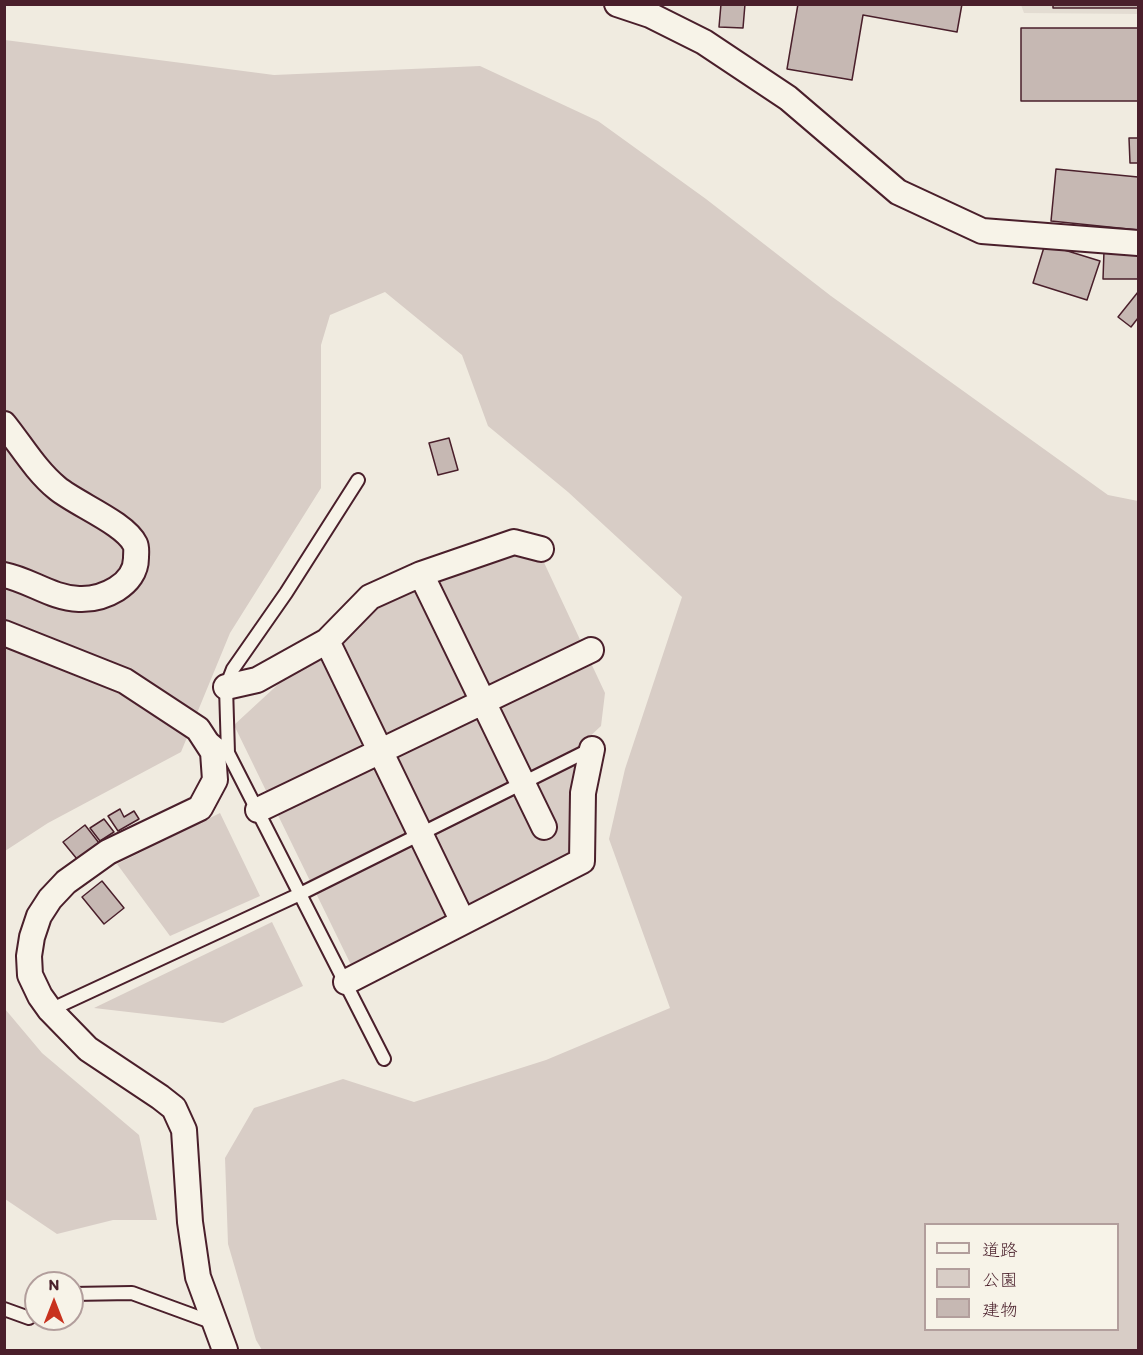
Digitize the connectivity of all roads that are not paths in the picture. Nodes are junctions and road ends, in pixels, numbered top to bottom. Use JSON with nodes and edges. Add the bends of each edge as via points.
{"nodes":[{"id":1,"x":617,"y":4,"type":"edge"},
{"id":2,"x":651,"y":10,"type":"edge"},
{"id":3,"x":1138,"y":243,"type":"edge"},
{"id":4,"x":4,"y":424,"type":"edge"},
{"id":5,"x":358,"y":480,"type":"dead end"},
{"id":6,"x":541,"y":549,"type":"dead end"},
{"id":7,"x":421,"y":574,"type":"junction"},
{"id":8,"x":4,"y":575,"type":"edge"},
{"id":9,"x":4,"y":633,"type":"edge"},
{"id":10,"x":327,"y":641,"type":"junction"},
{"id":11,"x":591,"y":650,"type":"dead end"},
{"id":12,"x":226,"y":687,"type":"junction"},
{"id":13,"x":483,"y":702,"type":"junction"},
{"id":14,"x":198,"y":729,"type":"junction"},
{"id":15,"x":592,"y":749,"type":"joint"},
{"id":16,"x":380,"y":751,"type":"junction"},
{"id":17,"x":228,"y":753,"type":"junction"},
{"id":18,"x":522,"y":783,"type":"junction"},
{"id":19,"x":258,"y":810,"type":"junction"},
{"id":20,"x":544,"y":827,"type":"dead end"},
{"id":21,"x":300,"y":894,"type":"junction"},
{"id":22,"x":463,"y":922,"type":"junction"},
{"id":23,"x":346,"y":982,"type":"junction"},
{"id":24,"x":50,"y":1010,"type":"junction"},
{"id":25,"x":384,"y":1059,"type":"dead end"},
{"id":26,"x":84,"y":1294,"type":"edge"},
{"id":27,"x":4,"y":1309,"type":"edge"},
{"id":28,"x":24,"y":1316,"type":"edge"},
{"id":29,"x":215,"y":1323,"type":"junction"},
{"id":30,"x":225,"y":1350,"type":"edge"}],
"edges":[{"from":1,"to":2,"type":"street"},
{"from":2,"to":3,"type":"street","via":[[788,98],[898,192],[982,231]]},
{"from":4,"to":8,"type":"street","via":[[57,488],[126,534],[136,545],[136,562],[130,577],[119,588],[79,599],[49,593]]},
{"from":5,"to":12,"type":"lane","via":[[233,669]]},
{"from":6,"to":7,"type":"street","via":[[514,542]]},
{"from":7,"to":10,"type":"street","via":[[370,597]]},
{"from":7,"to":13,"type":"street"},
{"from":9,"to":14,"type":"street","via":[[125,681]]},
{"from":10,"to":12,"type":"street","via":[[257,680]]},
{"from":10,"to":16,"type":"street"},
{"from":11,"to":13,"type":"street"},
{"from":12,"to":17,"type":"lane"},
{"from":13,"to":16,"type":"street"},
{"from":13,"to":18,"type":"street"},
{"from":14,"to":17,"type":"lane"},
{"from":14,"to":24,"type":"street","via":[[213,752],[215,780],[200,808],[108,852],[66,882],[39,916],[29,956],[30,975]]},
{"from":15,"to":18,"type":"lane"},
{"from":15,"to":22,"type":"street","via":[[583,793],[582,861]]},
{"from":16,"to":19,"type":"street"},
{"from":16,"to":22,"type":"street"},
{"from":17,"to":19,"type":"lane"},
{"from":18,"to":20,"type":"street"},
{"from":18,"to":21,"type":"lane"},
{"from":19,"to":21,"type":"lane"},
{"from":21,"to":23,"type":"lane"},
{"from":21,"to":24,"type":"lane"},
{"from":22,"to":23,"type":"street"},
{"from":23,"to":25,"type":"lane"},
{"from":24,"to":29,"type":"street","via":[[88,1049],[174,1108],[184,1130],[198,1277]]},
{"from":26,"to":29,"type":"lane","via":[[132,1293]]},
{"from":27,"to":28,"type":"lane"},
{"from":29,"to":30,"type":"street"}]}
